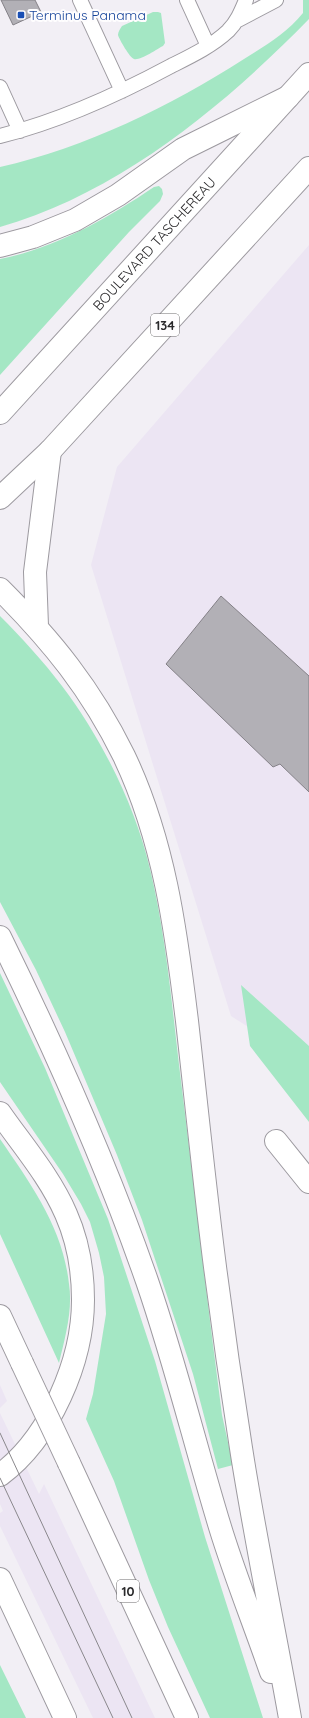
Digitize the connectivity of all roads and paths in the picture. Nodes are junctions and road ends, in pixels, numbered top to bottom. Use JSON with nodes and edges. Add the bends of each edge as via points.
{"nodes":[{"id":1,"x":80,"y":0,"type":"edge"},
{"id":2,"x":187,"y":0,"type":"edge"},
{"id":3,"x":246,"y":0,"type":"edge"},
{"id":4,"x":276,"y":0,"type":"edge"},
{"id":5,"x":238,"y":20,"type":"junction"},
{"id":6,"x":208,"y":46,"type":"junction"},
{"id":7,"x":309,"y":74,"type":"edge"},
{"id":8,"x":0,"y":87,"type":"edge"},
{"id":9,"x":122,"y":90,"type":"junction"},
{"id":10,"x":288,"y":97,"type":"junction"},
{"id":11,"x":20,"y":131,"type":"junction"},
{"id":12,"x":0,"y":136,"type":"edge"},
{"id":13,"x":309,"y":168,"type":"edge"},
{"id":14,"x":0,"y":246,"type":"edge"},
{"id":15,"x":0,"y":413,"type":"edge"},
{"id":16,"x":50,"y":450,"type":"junction"},
{"id":17,"x":0,"y":498,"type":"edge"},
{"id":18,"x":0,"y":589,"type":"edge"},
{"id":19,"x":37,"y":626,"type":"junction"},
{"id":20,"x":0,"y":937,"type":"edge"},
{"id":21,"x":0,"y":1113,"type":"edge"},
{"id":22,"x":276,"y":1141,"type":"dead end"},
{"id":23,"x":309,"y":1182,"type":"edge"},
{"id":24,"x":0,"y":1316,"type":"edge"},
{"id":25,"x":0,"y":1474,"type":"edge"},
{"id":26,"x":0,"y":1579,"type":"edge"},
{"id":27,"x":65,"y":1718,"type":"edge"},
{"id":28,"x":187,"y":1718,"type":"edge"},
{"id":29,"x":289,"y":1718,"type":"edge"}],
"edges":[{"from":1,"to":9,"type":"lane"},
{"from":2,"to":6,"type":"lane"},
{"from":3,"to":5,"type":"lane"},
{"from":4,"to":5,"type":"lane"},
{"from":5,"to":6,"type":"lane"},
{"from":6,"to":9,"type":"lane"},
{"from":7,"to":10,"type":"main road","name":"BOULEVARD TASCHEREAU"},
{"from":8,"to":11,"type":"lane"},
{"from":9,"to":11,"type":"lane","via":[[98,102]]},
{"from":10,"to":14,"type":"main road","via":[[183,149],[118,195],[75,220],[33,237]]},
{"from":10,"to":15,"type":"main road","name":"BOULEVARD TASCHEREAU"},
{"from":11,"to":12,"type":"lane"},
{"from":13,"to":16,"type":"main road","number":"134"},
{"from":16,"to":17,"type":"main road","number":"134"},
{"from":16,"to":19,"type":"main road","via":[[35,572]]},
{"from":18,"to":19,"type":"main road"},
{"from":19,"to":29,"type":"main road","via":[[95,703],[123,755],[144,805],[162,865],[180,966],[214,1256],[241,1448]]},
{"from":20,"to":29,"type":"main road","via":[[76,1098],[122,1211],[172,1357],[226,1548]]},
{"from":21,"to":25,"type":"main road","via":[[50,1182],[66,1215],[82,1269],[83,1301],[74,1358],[54,1409],[28,1450]]},
{"from":22,"to":23,"type":"main road"},
{"from":24,"to":28,"type":"main road","number":"10","bridge":true},
{"from":26,"to":27,"type":"main road"}]}
